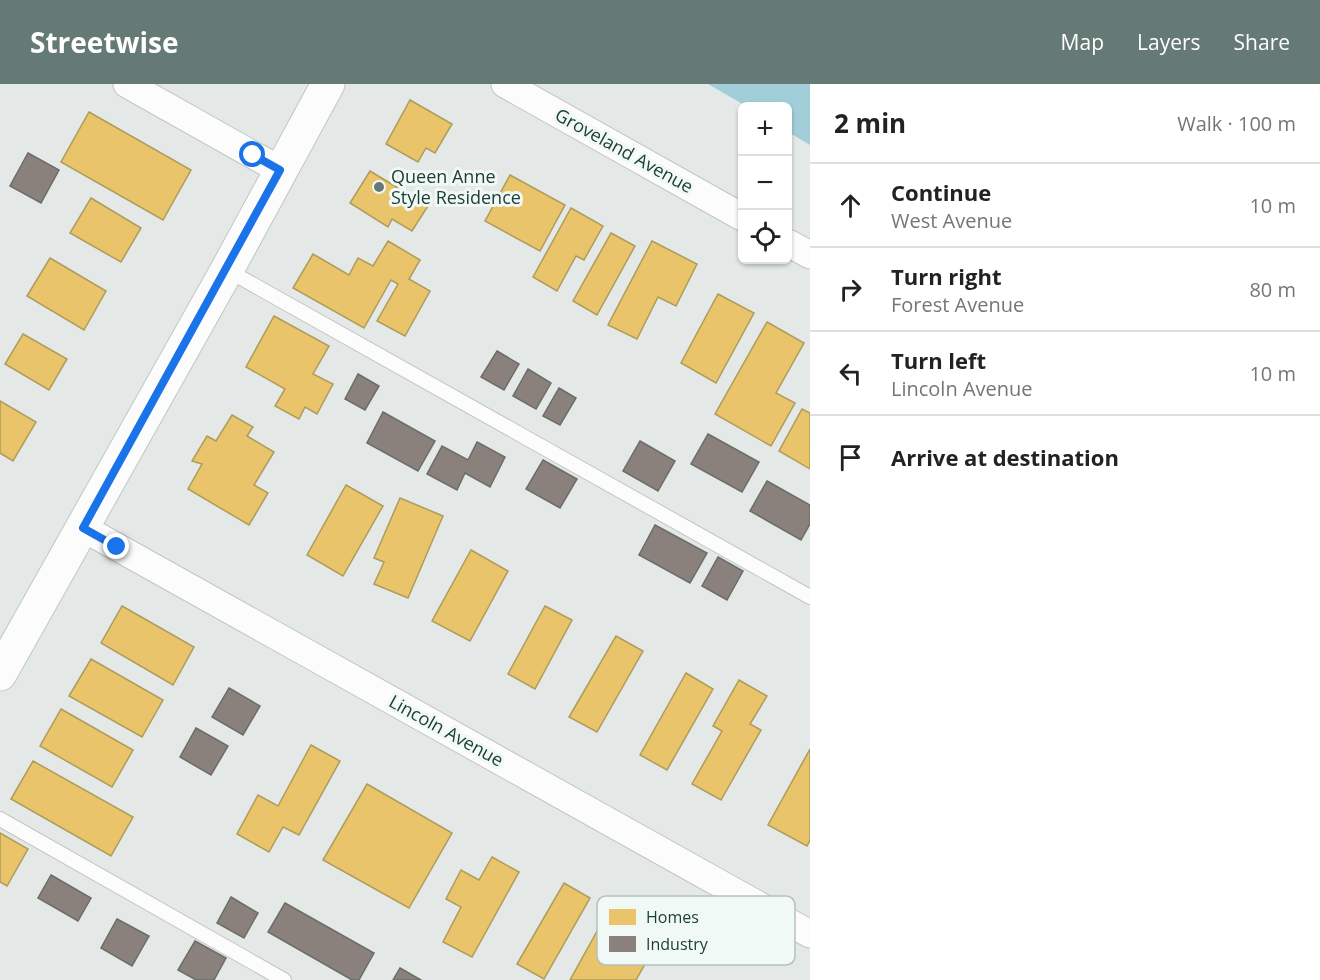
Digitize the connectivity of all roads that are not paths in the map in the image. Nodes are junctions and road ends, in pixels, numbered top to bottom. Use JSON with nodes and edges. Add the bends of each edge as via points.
{"nodes":[{"id":1,"x":127,"y":84,"type":"edge"},
{"id":2,"x":328,"y":84,"type":"edge"},
{"id":3,"x":505,"y":84,"type":"edge"},
{"id":4,"x":280,"y":170,"type":"junction"},
{"id":5,"x":738,"y":215,"type":"edge"},
{"id":6,"x":792,"y":245,"type":"edge"},
{"id":7,"x":810,"y":255,"type":"edge"},
{"id":8,"x":226,"y":270,"type":"junction"},
{"id":9,"x":83,"y":528,"type":"junction"},
{"id":10,"x":810,"y":597,"type":"edge"},
{"id":11,"x":0,"y":674,"type":"edge"},
{"id":12,"x":0,"y":819,"type":"edge"},
{"id":13,"x":742,"y":896,"type":"edge"},
{"id":14,"x":795,"y":926,"type":"edge"},
{"id":15,"x":810,"y":934,"type":"edge"},
{"id":16,"x":284,"y":980,"type":"edge"}],
"edges":[{"from":1,"to":4,"type":"street"},
{"from":2,"to":4,"type":"street"},
{"from":3,"to":5,"type":"street","name":"Groveland Avenue"},
{"from":4,"to":8,"type":"street"},
{"from":6,"to":7,"type":"street"},
{"from":8,"to":9,"type":"street"},
{"from":8,"to":10,"type":"lane"},
{"from":9,"to":11,"type":"street"},
{"from":9,"to":13,"type":"street","name":"Lincoln Avenue"},
{"from":12,"to":16,"type":"lane"},
{"from":14,"to":15,"type":"street","name":"Lincoln Avenue"}]}
